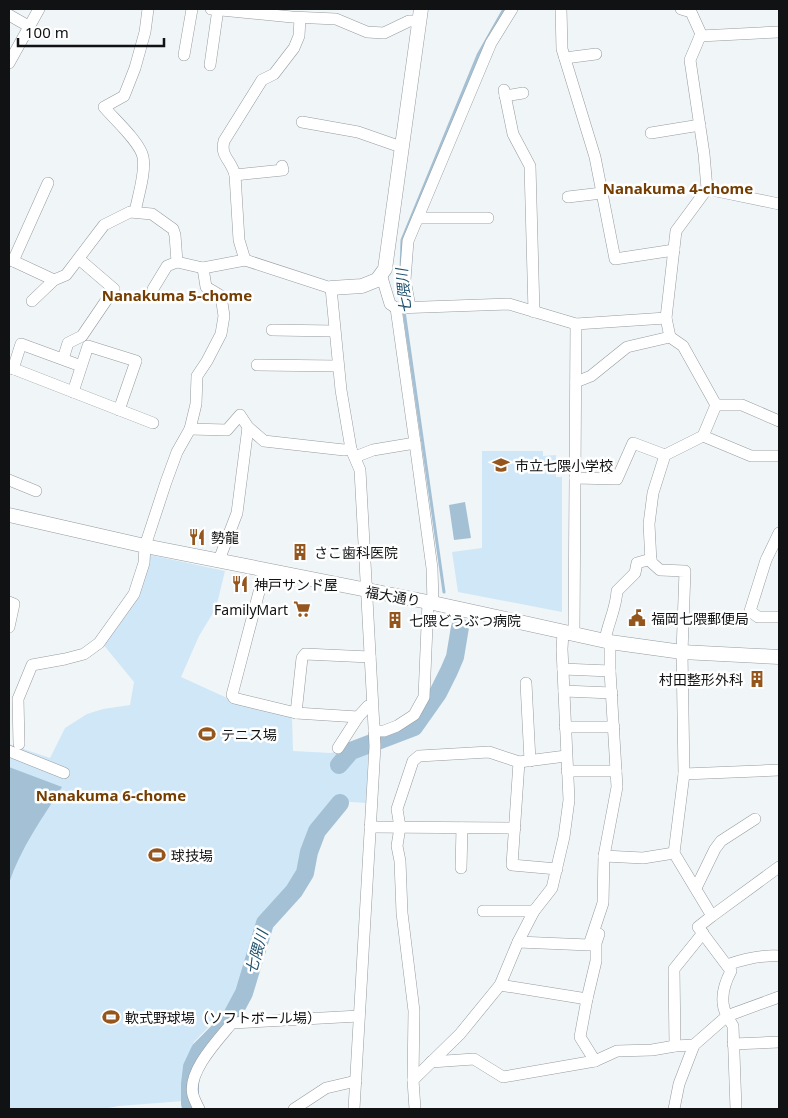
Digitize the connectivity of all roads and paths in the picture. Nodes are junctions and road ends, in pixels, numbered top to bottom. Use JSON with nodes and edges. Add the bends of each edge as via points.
{"nodes":[{"id":1,"x":39,"y":9,"type":"edge"},
{"id":2,"x":148,"y":9,"type":"edge"},
{"id":3,"x":192,"y":9,"type":"edge"},
{"id":4,"x":218,"y":9,"type":"edge"},
{"id":5,"x":512,"y":9,"type":"edge"},
{"id":6,"x":561,"y":9,"type":"edge"},
{"id":7,"x":681,"y":9,"type":"edge"},
{"id":8,"x":9,"y":15,"type":"edge"},
{"id":9,"x":296,"y":15,"type":"edge"},
{"id":10,"x":420,"y":15,"type":"edge"},
{"id":11,"x":30,"y":27,"type":"junction"},
{"id":12,"x":779,"y":32,"type":"edge"},
{"id":13,"x":700,"y":36,"type":"junction"},
{"id":14,"x":596,"y":54,"type":"dead end"},
{"id":15,"x":184,"y":56,"type":"dead end"},
{"id":16,"x":565,"y":58,"type":"junction"},
{"id":17,"x":9,"y":63,"type":"edge"},
{"id":18,"x":210,"y":65,"type":"dead end"},
{"id":19,"x":524,"y":93,"type":"dead end"},
{"id":20,"x":302,"y":122,"type":"dead end"},
{"id":21,"x":700,"y":125,"type":"junction"},
{"id":22,"x":651,"y":133,"type":"dead end"},
{"id":23,"x":401,"y":147,"type":"junction"},
{"id":24,"x":282,"y":166,"type":"dead end"},
{"id":25,"x":234,"y":175,"type":"junction"},
{"id":26,"x":48,"y":184,"type":"dead end"},
{"id":27,"x":706,"y":189,"type":"junction"},
{"id":28,"x":602,"y":193,"type":"junction"},
{"id":29,"x":568,"y":197,"type":"dead end"},
{"id":30,"x":779,"y":204,"type":"edge"},
{"id":31,"x":135,"y":212,"type":"junction"},
{"id":32,"x":418,"y":218,"type":"junction"},
{"id":33,"x":488,"y":218,"type":"dead end"},
{"id":34,"x":674,"y":250,"type":"junction"},
{"id":35,"x":79,"y":259,"type":"junction"},
{"id":36,"x":11,"y":260,"type":"edge"},
{"id":37,"x":245,"y":260,"type":"junction"},
{"id":38,"x":178,"y":262,"type":"junction"},
{"id":39,"x":203,"y":268,"type":"junction"},
{"id":40,"x":381,"y":274,"type":"junction"},
{"id":41,"x":54,"y":280,"type":"junction"},
{"id":42,"x":330,"y":288,"type":"junction"},
{"id":43,"x":153,"y":289,"type":"dead end"},
{"id":44,"x":32,"y":301,"type":"dead end"},
{"id":45,"x":410,"y":307,"type":"junction"},
{"id":46,"x":396,"y":308,"type":"junction"},
{"id":47,"x":534,"y":312,"type":"junction"},
{"id":48,"x":666,"y":318,"type":"junction"},
{"id":49,"x":576,"y":324,"type":"junction"},
{"id":50,"x":272,"y":330,"type":"dead end"},
{"id":51,"x":334,"y":331,"type":"junction"},
{"id":52,"x":670,"y":337,"type":"junction"},
{"id":53,"x":63,"y":359,"type":"junction"},
{"id":54,"x":257,"y":365,"type":"dead end"},
{"id":55,"x":81,"y":366,"type":"junction"},
{"id":56,"x":338,"y":366,"type":"junction"},
{"id":57,"x":11,"y":368,"type":"edge"},
{"id":58,"x":576,"y":382,"type":"junction"},
{"id":59,"x":72,"y":392,"type":"junction"},
{"id":60,"x":716,"y":405,"type":"junction"},
{"id":61,"x":119,"y":410,"type":"junction"},
{"id":62,"x":779,"y":421,"type":"edge"},
{"id":63,"x":153,"y":424,"type":"dead end"},
{"id":64,"x":248,"y":427,"type":"junction"},
{"id":65,"x":190,"y":429,"type":"junction"},
{"id":66,"x":703,"y":436,"type":"junction"},
{"id":67,"x":415,"y":443,"type":"junction"},
{"id":68,"x":353,"y":453,"type":"junction"},
{"id":69,"x":665,"y":455,"type":"junction"},
{"id":70,"x":779,"y":456,"type":"edge"},
{"id":71,"x":575,"y":478,"type":"junction"},
{"id":72,"x":9,"y":480,"type":"edge"},
{"id":73,"x":36,"y":491,"type":"dead end"},
{"id":74,"x":9,"y":516,"type":"edge"},
{"id":75,"x":779,"y":533,"type":"edge"},
{"id":76,"x":145,"y":546,"type":"junction"},
{"id":77,"x":650,"y":559,"type":"junction"},
{"id":78,"x":219,"y":560,"type":"junction"},
{"id":79,"x":265,"y":569,"type":"junction"},
{"id":80,"x":366,"y":591,"type":"junction"},
{"id":81,"x":9,"y":602,"type":"edge"},
{"id":82,"x":430,"y":603,"type":"junction"},
{"id":83,"x":779,"y":616,"type":"edge"},
{"id":84,"x":9,"y":627,"type":"edge"},
{"id":85,"x":569,"y":633,"type":"junction"},
{"id":86,"x":608,"y":641,"type":"junction"},
{"id":87,"x":682,"y":652,"type":"junction"},
{"id":88,"x":370,"y":657,"type":"junction"},
{"id":89,"x":779,"y":657,"type":"edge"},
{"id":90,"x":563,"y":669,"type":"junction"},
{"id":91,"x":610,"y":671,"type":"junction"},
{"id":92,"x":526,"y":683,"type":"dead end"},
{"id":93,"x":564,"y":691,"type":"junction"},
{"id":94,"x":612,"y":693,"type":"junction"},
{"id":95,"x":372,"y":706,"type":"junction"},
{"id":96,"x":296,"y":713,"type":"junction"},
{"id":97,"x":358,"y":717,"type":"junction"},
{"id":98,"x":614,"y":727,"type":"junction"},
{"id":99,"x":565,"y":728,"type":"junction"},
{"id":100,"x":374,"y":737,"type":"junction"},
{"id":101,"x":19,"y":744,"type":"dead end"},
{"id":102,"x":338,"y":748,"type":"dead end"},
{"id":103,"x":9,"y":751,"type":"edge"},
{"id":104,"x":566,"y":756,"type":"junction"},
{"id":105,"x":525,"y":761,"type":"junction"},
{"id":106,"x":616,"y":770,"type":"junction"},
{"id":107,"x":779,"y":770,"type":"edge"},
{"id":108,"x":567,"y":771,"type":"junction"},
{"id":109,"x":64,"y":773,"type":"dead end"},
{"id":110,"x":684,"y":774,"type":"junction"},
{"id":111,"x":755,"y":819,"type":"dead end"},
{"id":112,"x":370,"y":827,"type":"junction"},
{"id":113,"x":400,"y":827,"type":"junction"},
{"id":114,"x":462,"y":828,"type":"junction"},
{"id":115,"x":515,"y":828,"type":"junction"},
{"id":116,"x":674,"y":852,"type":"junction"},
{"id":117,"x":604,"y":856,"type":"junction"},
{"id":118,"x":779,"y":867,"type":"edge"},
{"id":119,"x":461,"y":868,"type":"dead end"},
{"id":120,"x":557,"y":869,"type":"junction"},
{"id":121,"x":610,"y":882,"type":"dead end"},
{"id":122,"x":696,"y":888,"type":"junction"},
{"id":123,"x":483,"y":911,"type":"dead end"},
{"id":124,"x":534,"y":911,"type":"junction"},
{"id":125,"x":712,"y":916,"type":"junction"},
{"id":126,"x":703,"y":933,"type":"junction"},
{"id":127,"x":518,"y":942,"type":"junction"},
{"id":128,"x":779,"y":956,"type":"edge"},
{"id":129,"x":727,"y":965,"type":"junction"},
{"id":130,"x":500,"y":985,"type":"junction"},
{"id":131,"x":779,"y":997,"type":"edge"},
{"id":132,"x":587,"y":999,"type":"junction"},
{"id":133,"x":359,"y":1016,"type":"junction"},
{"id":134,"x":726,"y":1016,"type":"junction"},
{"id":135,"x":779,"y":1042,"type":"edge"},
{"id":136,"x":734,"y":1044,"type":"junction"},
{"id":137,"x":694,"y":1045,"type":"junction"},
{"id":138,"x":675,"y":1046,"type":"junction"},
{"id":139,"x":595,"y":1061,"type":"junction"},
{"id":140,"x":431,"y":1062,"type":"junction"},
{"id":141,"x":356,"y":1080,"type":"junction"},
{"id":142,"x":412,"y":1080,"type":"junction"},
{"id":143,"x":199,"y":1109,"type":"edge"},
{"id":144,"x":294,"y":1109,"type":"edge"},
{"id":145,"x":354,"y":1109,"type":"edge"},
{"id":146,"x":415,"y":1109,"type":"edge"},
{"id":147,"x":674,"y":1109,"type":"edge"},
{"id":148,"x":736,"y":1109,"type":"edge"}],
"edges":[{"from":1,"to":11,"type":"street"},
{"from":2,"to":31,"type":"street","via":[[145,32],[124,96],[104,107],[143,156]]},
{"from":3,"to":15,"type":"street"},
{"from":4,"to":9,"type":"street"},
{"from":4,"to":18,"type":"street"},
{"from":5,"to":32,"type":"street","via":[[492,43]]},
{"from":6,"to":16,"type":"street"},
{"from":7,"to":13,"type":"street","via":[[691,12]]},
{"from":8,"to":11,"type":"street"},
{"from":9,"to":10,"type":"street","via":[[336,19],[368,32],[384,33]]},
{"from":9,"to":25,"type":"street","via":[[298,36],[294,48],[274,74],[262,80],[224,141],[223,153],[232,165]]},
{"from":10,"to":23,"type":"street"},
{"from":11,"to":17,"type":"street"},
{"from":12,"to":13,"type":"street"},
{"from":13,"to":21,"type":"street","via":[[690,60]]},
{"from":14,"to":16,"type":"street"},
{"from":16,"to":28,"type":"street","via":[[595,157]]},
{"from":19,"to":47,"type":"street","via":[[505,93],[513,134],[530,166]]},
{"from":20,"to":23,"type":"street","via":[[358,132]]},
{"from":21,"to":22,"type":"street"},
{"from":21,"to":27,"type":"street"},
{"from":23,"to":40,"type":"street","via":[[385,269]]},
{"from":24,"to":25,"type":"street","via":[[283,170]]},
{"from":25,"to":37,"type":"street"},
{"from":26,"to":36,"type":"street"},
{"from":27,"to":30,"type":"street"},
{"from":27,"to":34,"type":"street","via":[[676,231]]},
{"from":28,"to":29,"type":"street"},
{"from":28,"to":34,"type":"street","via":[[615,259]]},
{"from":31,"to":35,"type":"street","via":[[104,225]]},
{"from":31,"to":38,"type":"street","via":[[157,216],[173,230]]},
{"from":32,"to":33,"type":"street"},
{"from":32,"to":45,"type":"street","via":[[406,252],[405,280]]},
{"from":34,"to":48,"type":"street"},
{"from":35,"to":41,"type":"street","via":[[66,275]]},
{"from":35,"to":53,"type":"street","via":[[114,290],[82,336],[68,343]]},
{"from":36,"to":41,"type":"street"},
{"from":37,"to":39,"type":"street"},
{"from":37,"to":42,"type":"street"},
{"from":38,"to":39,"type":"street"},
{"from":38,"to":43,"type":"street","via":[[167,266]]},
{"from":39,"to":65,"type":"street","via":[[206,287],[221,296],[224,316],[221,334],[197,376],[196,404]]},
{"from":40,"to":42,"type":"street","via":[[377,280],[362,286]]},
{"from":40,"to":46,"type":"street","via":[[390,304]]},
{"from":41,"to":44,"type":"street"},
{"from":42,"to":51,"type":"street"},
{"from":45,"to":46,"type":"street"},
{"from":45,"to":47,"type":"street","via":[[508,304]]},
{"from":46,"to":67,"type":"street"},
{"from":47,"to":49,"type":"street"},
{"from":48,"to":49,"type":"street"},
{"from":48,"to":52,"type":"street"},
{"from":49,"to":58,"type":"street"},
{"from":50,"to":51,"type":"street"},
{"from":51,"to":56,"type":"street"},
{"from":52,"to":58,"type":"street","via":[[627,347],[591,376]]},
{"from":52,"to":60,"type":"street","via":[[683,346]]},
{"from":53,"to":55,"type":"street"},
{"from":53,"to":57,"type":"street","via":[[21,344]]},
{"from":54,"to":56,"type":"street"},
{"from":55,"to":59,"type":"street"},
{"from":55,"to":61,"type":"street","via":[[88,346],[136,361]]},
{"from":56,"to":68,"type":"street"},
{"from":57,"to":59,"type":"street"},
{"from":58,"to":71,"type":"street"},
{"from":59,"to":61,"type":"street"},
{"from":60,"to":62,"type":"street","via":[[742,406]]},
{"from":60,"to":66,"type":"street"},
{"from":61,"to":63,"type":"street"},
{"from":64,"to":65,"type":"street","via":[[240,415],[227,430]]},
{"from":64,"to":68,"type":"street","via":[[264,441]]},
{"from":64,"to":78,"type":"street","via":[[237,513]]},
{"from":65,"to":76,"type":"street","via":[[176,452]]},
{"from":66,"to":69,"type":"street"},
{"from":66,"to":70,"type":"street","via":[[751,456]]},
{"from":67,"to":68,"type":"street"},
{"from":67,"to":82,"type":"street","via":[[432,568]]},
{"from":68,"to":80,"type":"street","via":[[360,470]]},
{"from":69,"to":71,"type":"street","via":[[633,443],[617,479]]},
{"from":69,"to":77,"type":"street","via":[[653,493]]},
{"from":71,"to":85,"type":"street"},
{"from":72,"to":73,"type":"street"},
{"from":74,"to":76,"type":"street","name":"福大通り"},
{"from":75,"to":83,"type":"street","via":[[766,560],[750,611],[758,617]]},
{"from":76,"to":78,"type":"street","name":"福大通り"},
{"from":76,"to":101,"type":"street","via":[[144,562],[134,594],[99,643],[84,654],[32,665],[18,698]]},
{"from":77,"to":86,"type":"street","via":[[637,563],[635,573],[617,591],[608,624]]},
{"from":77,"to":87,"type":"street","via":[[660,570],[685,571]]},
{"from":78,"to":79,"type":"street","name":"福大通り"},
{"from":79,"to":80,"type":"street","name":"福大通り"},
{"from":79,"to":96,"type":"street","via":[[232,695]]},
{"from":80,"to":82,"type":"street","name":"福大通り"},
{"from":80,"to":88,"type":"street"},
{"from":81,"to":84,"type":"street","via":[[14,604]]},
{"from":82,"to":85,"type":"street","name":"福大通り"},
{"from":82,"to":100,"type":"street","via":[[424,697],[414,715]]},
{"from":85,"to":86,"type":"street","name":"福大通り"},
{"from":85,"to":90,"type":"street","via":[[562,649]]},
{"from":86,"to":87,"type":"street","name":"福大通り"},
{"from":86,"to":91,"type":"street"},
{"from":87,"to":89,"type":"street","name":"福大通り"},
{"from":87,"to":110,"type":"street"},
{"from":88,"to":95,"type":"street"},
{"from":88,"to":96,"type":"street","via":[[305,654]]},
{"from":90,"to":91,"type":"street"},
{"from":90,"to":93,"type":"street"},
{"from":91,"to":94,"type":"street"},
{"from":92,"to":105,"type":"street"},
{"from":93,"to":94,"type":"street"},
{"from":93,"to":99,"type":"street"},
{"from":94,"to":98,"type":"street"},
{"from":95,"to":97,"type":"street"},
{"from":95,"to":100,"type":"street"},
{"from":96,"to":97,"type":"street"},
{"from":97,"to":102,"type":"street"},
{"from":98,"to":99,"type":"street"},
{"from":98,"to":106,"type":"street"},
{"from":99,"to":104,"type":"street"},
{"from":100,"to":112,"type":"street"},
{"from":103,"to":109,"type":"street"},
{"from":104,"to":105,"type":"street"},
{"from":104,"to":108,"type":"street"},
{"from":105,"to":113,"type":"street","via":[[489,752],[420,756],[413,761],[397,809]]},
{"from":105,"to":115,"type":"street"},
{"from":106,"to":108,"type":"street"},
{"from":106,"to":117,"type":"street","via":[[617,787]]},
{"from":107,"to":110,"type":"street"},
{"from":108,"to":120,"type":"street","via":[[569,800]]},
{"from":110,"to":116,"type":"street"},
{"from":111,"to":122,"type":"street","via":[[720,841]]},
{"from":112,"to":113,"type":"street"},
{"from":112,"to":133,"type":"street"},
{"from":113,"to":114,"type":"street"},
{"from":113,"to":142,"type":"street","via":[[397,846],[402,913],[414,1011]]},
{"from":114,"to":115,"type":"street"},
{"from":114,"to":119,"type":"street"},
{"from":115,"to":120,"type":"street","via":[[512,865]]},
{"from":116,"to":117,"type":"street","via":[[643,858]]},
{"from":116,"to":122,"type":"street"},
{"from":117,"to":127,"type":"street","via":[[603,903],[589,945]]},
{"from":118,"to":125,"type":"street"},
{"from":120,"to":124,"type":"street","via":[[552,888]]},
{"from":121,"to":132,"type":"street","via":[[609,904],[596,943],[596,961]]},
{"from":122,"to":125,"type":"street"},
{"from":123,"to":124,"type":"street"},
{"from":124,"to":127,"type":"street"},
{"from":125,"to":126,"type":"street","via":[[698,927]]},
{"from":126,"to":129,"type":"street"},
{"from":126,"to":138,"type":"street","via":[[674,969]]},
{"from":127,"to":130,"type":"street"},
{"from":128,"to":129,"type":"street","via":[[741,960]]},
{"from":129,"to":134,"type":"street","via":[[731,971],[723,985],[722,1008]]},
{"from":130,"to":132,"type":"street"},
{"from":130,"to":140,"type":"street","via":[[460,1034]]},
{"from":131,"to":134,"type":"street"},
{"from":132,"to":139,"type":"street","via":[[580,1037]]},
{"from":133,"to":141,"type":"street"},
{"from":133,"to":143,"type":"street","via":[[232,1023],[199,1066],[193,1082],[193,1094]]},
{"from":134,"to":136,"type":"street","via":[[733,1026]]},
{"from":134,"to":137,"type":"street"},
{"from":135,"to":136,"type":"street"},
{"from":136,"to":148,"type":"street"},
{"from":137,"to":138,"type":"street"},
{"from":137,"to":147,"type":"street","via":[[679,1084]]},
{"from":138,"to":139,"type":"street","via":[[618,1051]]},
{"from":139,"to":140,"type":"street","via":[[503,1077],[474,1059]]},
{"from":140,"to":142,"type":"street"},
{"from":141,"to":144,"type":"street","via":[[326,1088]]},
{"from":141,"to":145,"type":"street"},
{"from":142,"to":146,"type":"street"}]}
